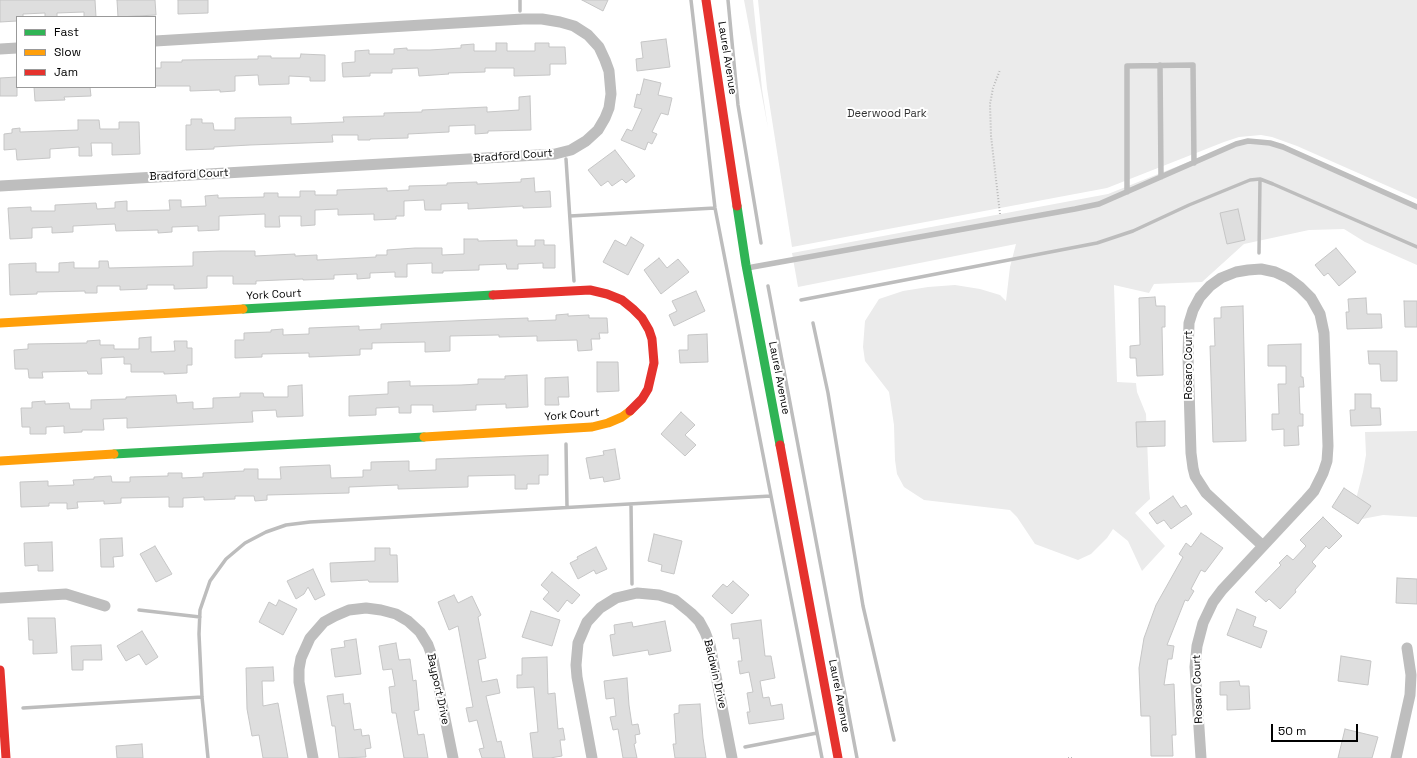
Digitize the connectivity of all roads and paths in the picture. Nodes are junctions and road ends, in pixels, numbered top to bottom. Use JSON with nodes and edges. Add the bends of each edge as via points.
{"nodes":[{"id":1,"x":706,"y":0,"type":"edge"},
{"id":2,"x":156,"y":41,"type":"edge"},
{"id":3,"x":16,"y":48,"type":"edge"},
{"id":4,"x":0,"y":49,"type":"edge"},
{"id":5,"x":1160,"y":65,"type":"junction"},
{"id":6,"x":1000,"y":70,"type":"dead end"},
{"id":7,"x":1194,"y":163,"type":"junction"},
{"id":8,"x":1161,"y":177,"type":"junction"},
{"id":9,"x":0,"y":186,"type":"edge"},
{"id":10,"x":1127,"y":192,"type":"junction"},
{"id":11,"x":1417,"y":207,"type":"edge"},
{"id":12,"x":1001,"y":223,"type":"junction"},
{"id":13,"x":747,"y":268,"type":"junction"},
{"id":14,"x":0,"y":324,"type":"edge"},
{"id":15,"x":0,"y":462,"type":"edge"},
{"id":16,"x":1263,"y":546,"type":"junction"},
{"id":17,"x":0,"y":598,"type":"edge"},
{"id":18,"x":105,"y":606,"type":"dead end"},
{"id":19,"x":1407,"y":648,"type":"dead end"},
{"id":20,"x":0,"y":670,"type":"edge"},
{"id":21,"x":6,"y":758,"type":"edge"},
{"id":22,"x":313,"y":758,"type":"edge"},
{"id":23,"x":453,"y":758,"type":"edge"},
{"id":24,"x":592,"y":758,"type":"edge"},
{"id":25,"x":732,"y":758,"type":"edge"},
{"id":26,"x":838,"y":758,"type":"edge"},
{"id":27,"x":1068,"y":758,"type":"edge"},
{"id":28,"x":1072,"y":758,"type":"edge"},
{"id":29,"x":1201,"y":758,"type":"edge"},
{"id":30,"x":1396,"y":758,"type":"edge"}],
"edges":[{"from":1,"to":13,"type":"street","name":"Laurel Avenue"},
{"from":2,"to":9,"type":"street","name":"Bradford Court","via":[[523,18],[542,19],[574,26],[588,35],[606,60],[611,94],[609,108],[598,130],[572,150],[555,154]]},
{"from":3,"to":4,"type":"street"},
{"from":5,"to":7,"type":"lane","via":[[1193,65]]},
{"from":5,"to":8,"type":"lane"},
{"from":5,"to":10,"type":"lane","via":[[1127,66]]},
{"from":6,"to":12,"type":"path","via":[[990,104]]},
{"from":7,"to":8,"type":"lane"},
{"from":7,"to":11,"type":"lane","via":[[1236,144],[1270,143]]},
{"from":8,"to":10,"type":"lane"},
{"from":10,"to":12,"type":"lane","via":[[1099,204]]},
{"from":12,"to":13,"type":"lane"},
{"from":13,"to":26,"type":"street","name":"Laurel Avenue"},
{"from":14,"to":15,"type":"street","name":"York Court","via":[[590,290],[622,300],[642,318],[652,339],[654,363],[648,388],[634,408],[622,417],[592,427]]},
{"from":16,"to":16,"type":"street","name":"Rosaro Court","via":[[1314,491],[1327,461],[1328,446],[1323,323],[1316,306],[1300,287],[1288,278],[1261,269],[1236,272],[1221,278],[1200,297],[1189,323],[1188,356],[1191,453],[1196,476],[1206,493]]},
{"from":16,"to":29,"type":"street","name":"Rosaro Court","via":[[1218,596],[1207,614],[1199,636],[1195,667]]},
{"from":17,"to":18,"type":"street","via":[[66,594]]},
{"from":19,"to":30,"type":"street","via":[[1411,675],[1410,695]]},
{"from":20,"to":21,"type":"street"},
{"from":22,"to":23,"type":"street","name":"Bayport Drive","via":[[299,682],[301,658],[310,638],[324,622],[350,610],[366,608],[396,614],[408,621],[420,632],[428,645]]},
{"from":24,"to":25,"type":"street","name":"Baldwin Drive","via":[[577,677],[578,643],[587,622],[600,608],[616,598],[637,593],[659,595],[675,600],[699,621],[710,645]]},
{"from":27,"to":28,"type":"path"}]}
